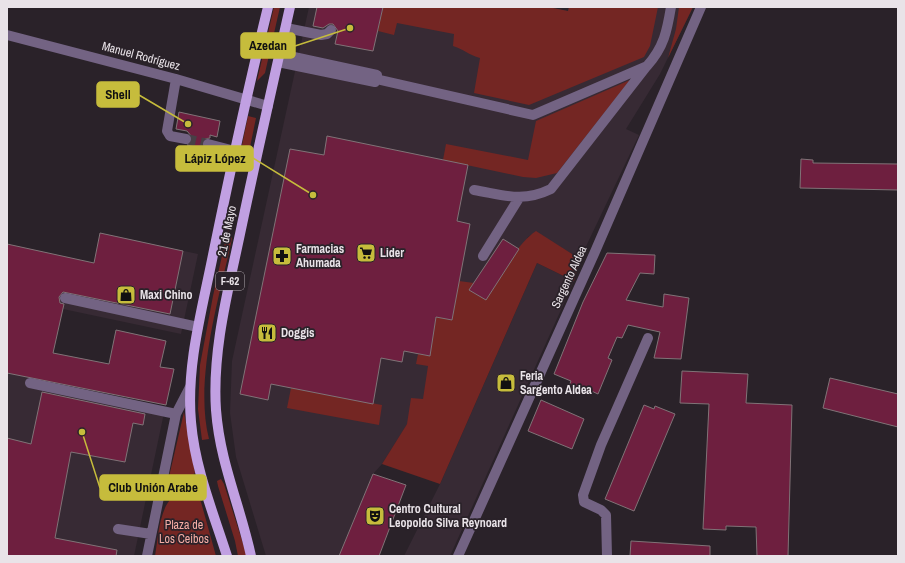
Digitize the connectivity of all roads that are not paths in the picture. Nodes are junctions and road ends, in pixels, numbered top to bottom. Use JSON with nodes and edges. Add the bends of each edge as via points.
{"nodes":[{"id":1,"x":268,"y":7,"type":"edge"},
{"id":2,"x":290,"y":7,"type":"edge"},
{"id":3,"x":671,"y":7,"type":"edge"},
{"id":4,"x":701,"y":7,"type":"edge"},
{"id":5,"x":286,"y":28,"type":"junction"},
{"id":6,"x":331,"y":30,"type":"dead end"},
{"id":7,"x":7,"y":35,"type":"edge"},
{"id":8,"x":279,"y":58,"type":"junction"},
{"id":9,"x":647,"y":66,"type":"junction"},
{"id":10,"x":176,"y":79,"type":"junction"},
{"id":11,"x":246,"y":98,"type":"junction"},
{"id":12,"x":268,"y":106,"type":"junction"},
{"id":13,"x":186,"y":139,"type":"tunnel mouth"},
{"id":14,"x":208,"y":144,"type":"tunnel mouth"},
{"id":15,"x":235,"y":151,"type":"junction"},
{"id":16,"x":474,"y":190,"type":"dead end"},
{"id":17,"x":519,"y":198,"type":"junction"},
{"id":18,"x":483,"y":256,"type":"dead end"},
{"id":19,"x":65,"y":298,"type":"dead end"},
{"id":20,"x":198,"y":327,"type":"junction"},
{"id":21,"x":648,"y":338,"type":"dead end"},
{"id":22,"x":30,"y":383,"type":"dead end"},
{"id":23,"x":190,"y":387,"type":"junction"},
{"id":24,"x":176,"y":414,"type":"junction"},
{"id":25,"x":202,"y":483,"type":"junction"},
{"id":26,"x":160,"y":494,"type":"junction"},
{"id":27,"x":118,"y":529,"type":"dead end"},
{"id":28,"x":151,"y":534,"type":"junction"},
{"id":29,"x":147,"y":556,"type":"edge"},
{"id":30,"x":227,"y":556,"type":"edge"},
{"id":31,"x":252,"y":556,"type":"edge"},
{"id":32,"x":458,"y":556,"type":"edge"},
{"id":33,"x":607,"y":556,"type":"edge"}],
"edges":[{"from":1,"to":11,"type":"main road","name":"21 de Mayo","number":"F-62"},
{"from":2,"to":5,"type":"main road","name":"21 de Mayo","number":"F-62"},
{"from":3,"to":9,"type":"street","via":[[658,54]]},
{"from":4,"to":32,"type":"street","name":"Sargento Aldea","via":[[594,254]]},
{"from":5,"to":6,"type":"street","via":[[321,35]]},
{"from":5,"to":8,"type":"main road","name":"21 de Mayo","number":"F-62"},
{"from":7,"to":10,"type":"street","name":"Manuel Rodríguez"},
{"from":8,"to":9,"type":"street","via":[[533,115]]},
{"from":8,"to":12,"type":"main road","name":"21 de Mayo","number":"F-62"},
{"from":9,"to":17,"type":"street","via":[[551,189],[536,196]]},
{"from":10,"to":11,"type":"street","name":"Manuel Rodríguez"},
{"from":10,"to":13,"type":"street","via":[[167,131],[170,136]]},
{"from":11,"to":12,"type":"street","name":"Manuel Rodríguez"},
{"from":11,"to":15,"type":"main road","name":"21 de Mayo","number":"F-62"},
{"from":12,"to":31,"type":"main road","name":"21 de Mayo","number":"F-62","via":[[226,302],[216,372],[216,409],[220,442],[230,486]]},
{"from":14,"to":15,"type":"street"},
{"from":15,"to":20,"type":"main road","name":"21 de Mayo","number":"F-62"},
{"from":16,"to":17,"type":"street"},
{"from":17,"to":18,"type":"street"},
{"from":19,"to":20,"type":"street"},
{"from":20,"to":23,"type":"main road","name":"21 de Mayo","number":"F-62"},
{"from":21,"to":33,"type":"street","via":[[601,445],[583,496],[584,502],[606,515]]},
{"from":22,"to":24,"type":"street"},
{"from":23,"to":24,"type":"street","name":"21 de Mayo"},
{"from":23,"to":25,"type":"main road","name":"21 de Mayo","number":"F-62","via":[[194,445]]},
{"from":24,"to":26,"type":"street","name":"21 de Mayo"},
{"from":25,"to":26,"type":"street","via":[[183,484]]},
{"from":25,"to":30,"type":"main road","name":"21 de Mayo","number":"F-62"},
{"from":26,"to":28,"type":"street","name":"21 de Mayo"},
{"from":27,"to":28,"type":"street"},
{"from":28,"to":29,"type":"street","name":"21 de Mayo"}]}
